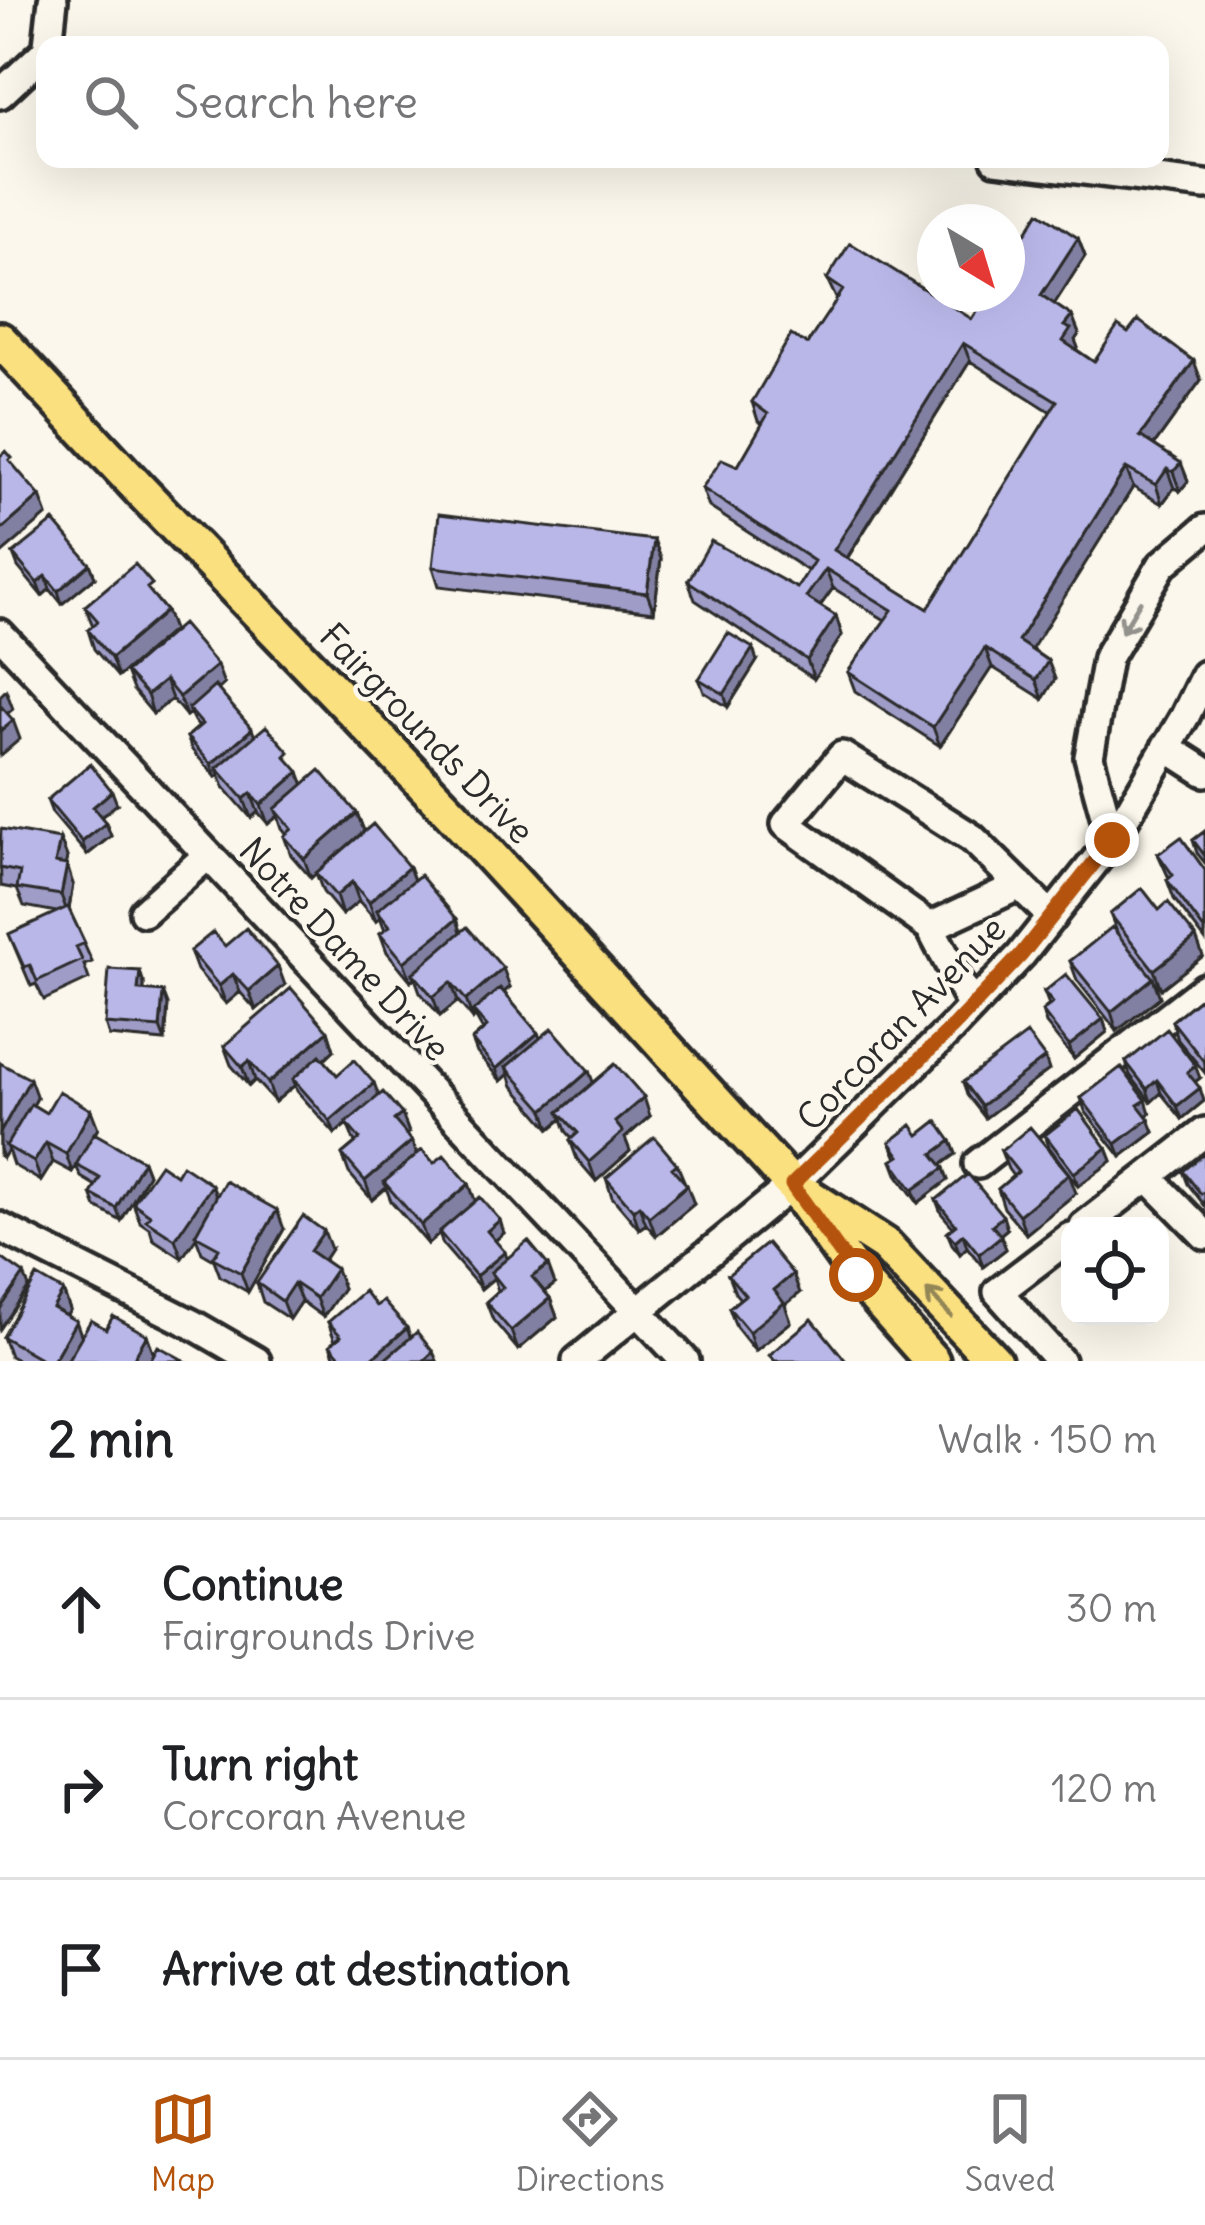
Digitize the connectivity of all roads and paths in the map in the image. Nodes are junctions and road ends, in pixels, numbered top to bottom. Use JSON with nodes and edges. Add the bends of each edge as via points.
{"nodes":[{"id":1,"x":53,"y":0,"type":"edge"},
{"id":2,"x":48,"y":36,"type":"edge"},
{"id":3,"x":36,"y":59,"type":"edge"},
{"id":4,"x":0,"y":94,"type":"edge"},
{"id":5,"x":1068,"y":168,"type":"edge"},
{"id":6,"x":1205,"y":185,"type":"edge"},
{"id":7,"x":0,"y":340,"type":"edge"},
{"id":8,"x":1205,"y":529,"type":"edge"},
{"id":9,"x":0,"y":634,"type":"edge"},
{"id":10,"x":1205,"y":675,"type":"edge"},
{"id":11,"x":1166,"y":746,"type":"junction"},
{"id":12,"x":1205,"y":772,"type":"edge"},
{"id":13,"x":1112,"y":840,"type":"junction"},
{"id":14,"x":208,"y":856,"type":"junction"},
{"id":15,"x":1020,"y":886,"type":"junction"},
{"id":16,"x":144,"y":912,"type":"dead end"},
{"id":17,"x":1052,"y":917,"type":"junction"},
{"id":18,"x":930,"y":927,"type":"junction"},
{"id":19,"x":1205,"y":988,"type":"edge"},
{"id":20,"x":972,"y":1006,"type":"junction"},
{"id":21,"x":1205,"y":1132,"type":"edge"},
{"id":22,"x":978,"y":1164,"type":"dead end"},
{"id":23,"x":1148,"y":1177,"type":"junction"},
{"id":24,"x":792,"y":1185,"type":"junction"},
{"id":25,"x":1096,"y":1217,"type":"edge"},
{"id":26,"x":0,"y":1227,"type":"edge"},
{"id":27,"x":1205,"y":1235,"type":"edge"},
{"id":28,"x":1061,"y":1244,"type":"edge"},
{"id":29,"x":638,"y":1312,"type":"junction"},
{"id":30,"x":256,"y":1361,"type":"edge"},
{"id":31,"x":578,"y":1361,"type":"edge"},
{"id":32,"x":685,"y":1361,"type":"edge"},
{"id":33,"x":932,"y":1361,"type":"edge"},
{"id":34,"x":994,"y":1361,"type":"edge"},
{"id":35,"x":1060,"y":1361,"type":"edge"}],
"edges":[{"from":1,"to":2,"type":"street"},
{"from":3,"to":4,"type":"street"},
{"from":5,"to":6,"type":"street"},
{"from":7,"to":24,"type":"main road","name":"Fairgrounds Drive"},
{"from":8,"to":13,"type":"street","one_way":true,"via":[[1162,565],[1107,658],[1089,758]]},
{"from":9,"to":14,"type":"street","name":"Notre Dame Drive"},
{"from":10,"to":11,"type":"street","name":"Corcoran Avenue"},
{"from":11,"to":12,"type":"street"},
{"from":11,"to":13,"type":"street","name":"Corcoran Avenue"},
{"from":13,"to":17,"type":"street","name":"Corcoran Avenue"},
{"from":14,"to":16,"type":"street"},
{"from":14,"to":29,"type":"street","name":"Notre Dame Drive"},
{"from":15,"to":17,"type":"street"},
{"from":15,"to":18,"type":"street"},
{"from":15,"to":18,"type":"street","via":[[972,838],[842,756],[786,824]]},
{"from":17,"to":20,"type":"street","name":"Corcoran Avenue"},
{"from":18,"to":20,"type":"street"},
{"from":19,"to":22,"type":"street"},
{"from":20,"to":24,"type":"street","name":"Corcoran Avenue"},
{"from":21,"to":23,"type":"street"},
{"from":23,"to":25,"type":"street"},
{"from":23,"to":27,"type":"street"},
{"from":24,"to":29,"type":"street","name":"Corcoran Avenue"},
{"from":24,"to":33,"type":"main road","name":"Fairgrounds Drive"},
{"from":34,"to":24,"type":"main road","name":"Fairgrounds Drive","one_way":true,"via":[[885,1245]]},
{"from":26,"to":30,"type":"street"},
{"from":28,"to":35,"type":"street","via":[[998,1292]]},
{"from":29,"to":31,"type":"street","name":"Corcoran Avenue"},
{"from":29,"to":32,"type":"street","name":"Notre Dame Drive"}]}
